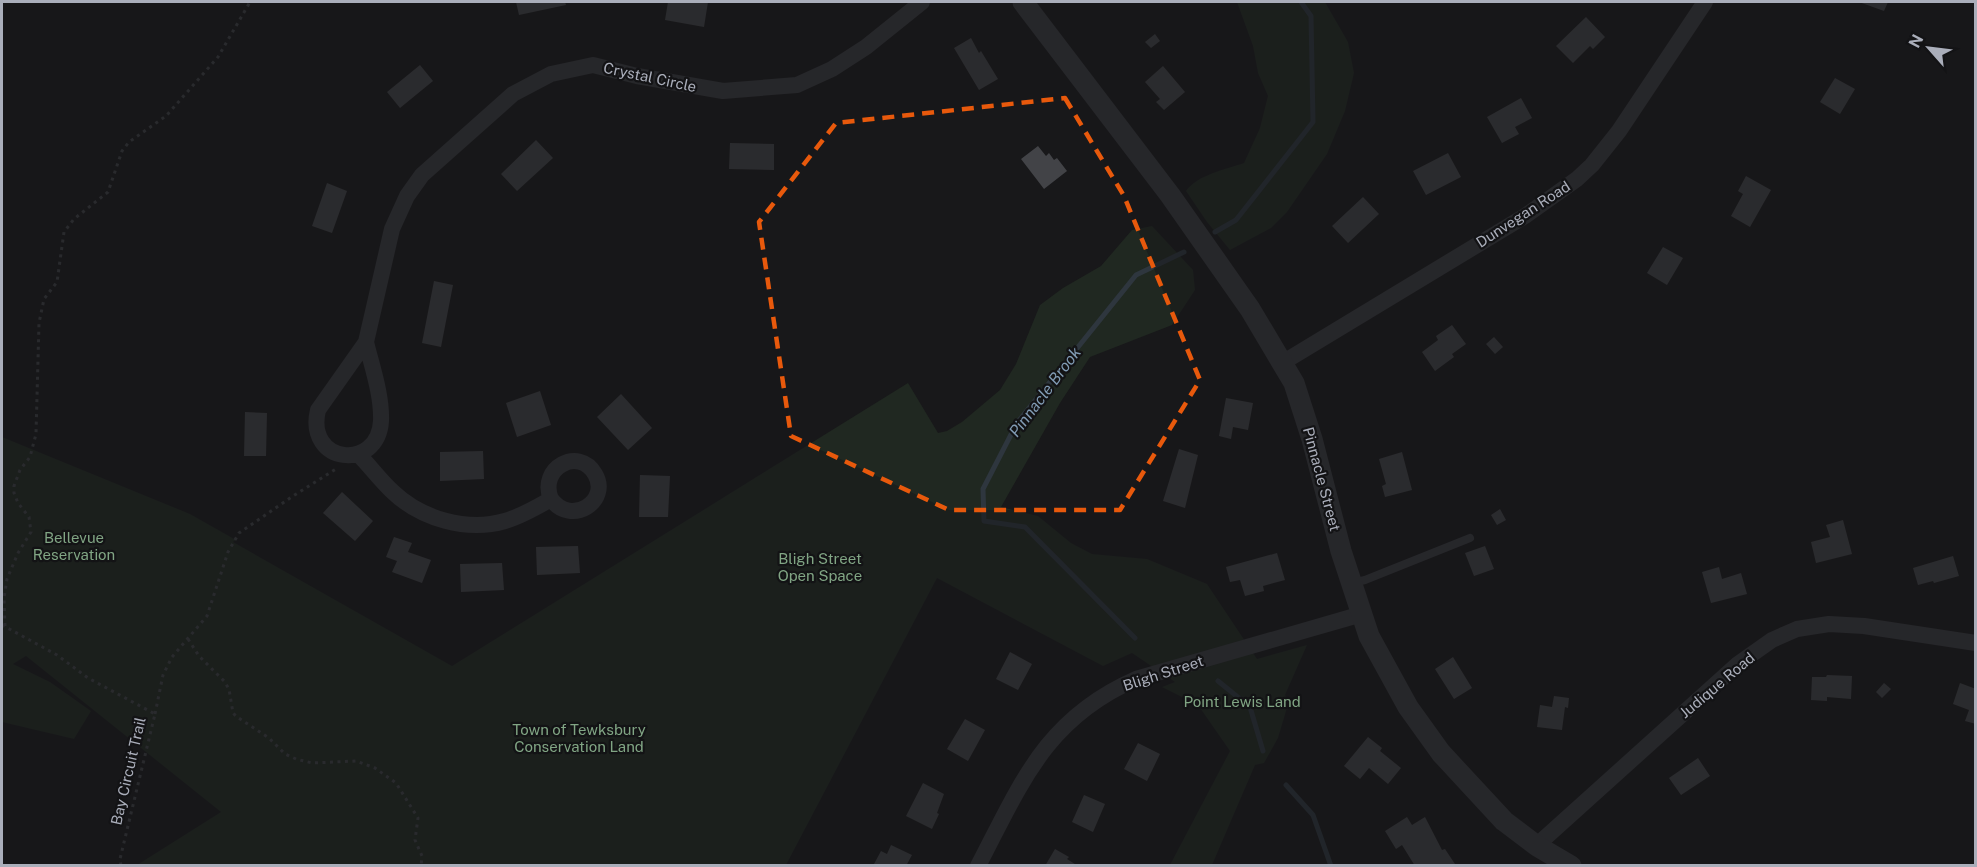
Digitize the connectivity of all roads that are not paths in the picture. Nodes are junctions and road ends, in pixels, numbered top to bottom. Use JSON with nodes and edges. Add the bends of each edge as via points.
{"nodes":[{"id":1,"x":922,"y":2,"type":"edge"},
{"id":2,"x":1023,"y":2,"type":"edge"},
{"id":3,"x":1706,"y":2,"type":"edge"},
{"id":4,"x":366,"y":342,"type":"junction"},
{"id":5,"x":1282,"y":363,"type":"junction"},
{"id":6,"x":353,"y":455,"type":"junction"},
{"id":7,"x":551,"y":499,"type":"dead end"},
{"id":8,"x":1470,"y":538,"type":"dead end"},
{"id":9,"x":1351,"y":583,"type":"junction"},
{"id":10,"x":1362,"y":614,"type":"junction"},
{"id":11,"x":1976,"y":643,"type":"edge"},
{"id":12,"x":1536,"y":846,"type":"junction"},
{"id":13,"x":978,"y":866,"type":"edge"},
{"id":14,"x":1571,"y":866,"type":"edge"}],
"edges":[{"from":1,"to":4,"type":"street","name":"Crystal Circle","via":[[866,47],[797,85],[723,91],[593,64],[551,74],[513,94],[422,176],[407,196],[392,229]]},
{"from":2,"to":5,"type":"street","name":"Pinnacle Street","via":[[1190,224],[1250,309]]},
{"from":3,"to":5,"type":"street","name":"Dunvegan Road","via":[[1619,131],[1577,179],[1525,216]]},
{"from":4,"to":6,"type":"street","name":"Crystal Circle","via":[[381,420],[375,441]]},
{"from":4,"to":6,"type":"street","name":"Crystal Circle","via":[[325,399],[315,421],[316,432],[328,449]]},
{"from":5,"to":9,"type":"street","name":"Pinnacle Street","via":[[1294,383],[1312,439]]},
{"from":6,"to":7,"type":"street","name":"Crystal Circle","via":[[393,492],[438,519],[498,523]]},
{"from":8,"to":9,"type":"lane"},
{"from":9,"to":10,"type":"street","name":"Pinnacle Street"},
{"from":10,"to":12,"type":"street","name":"Pinnacle Street","via":[[1369,636],[1408,707],[1441,753],[1504,821]]},
{"from":10,"to":13,"type":"street","name":"Bligh Street","via":[[1136,679],[1088,705],[1043,750]]},
{"from":11,"to":12,"type":"street","name":"Judique Road","via":[[1829,624],[1797,629],[1772,640],[1738,664]]},
{"from":12,"to":14,"type":"street","name":"Pinnacle Street"}]}
